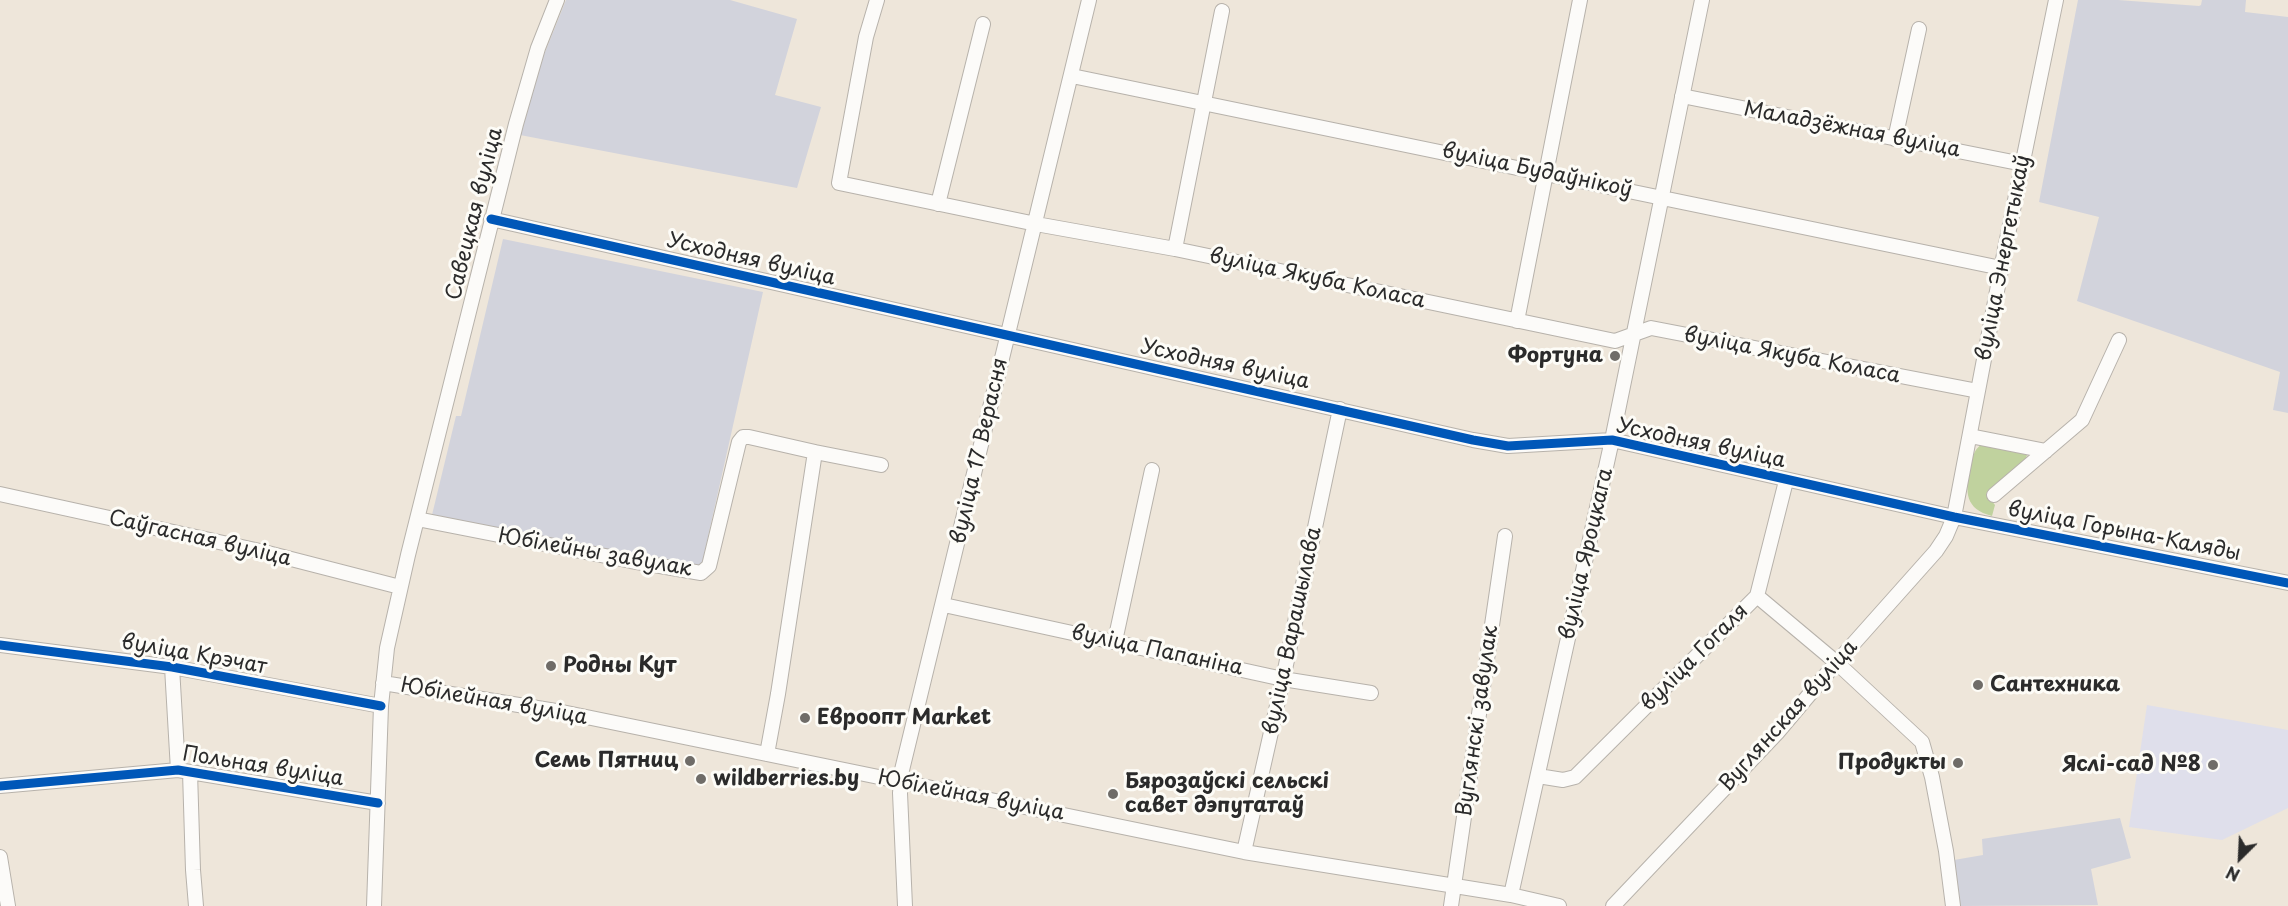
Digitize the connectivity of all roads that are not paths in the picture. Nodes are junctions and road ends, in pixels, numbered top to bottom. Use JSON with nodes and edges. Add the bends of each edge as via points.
{"nodes":[{"id":1,"x":557,"y":0,"type":"edge"},
{"id":2,"x":877,"y":0,"type":"edge"},
{"id":3,"x":1089,"y":0,"type":"edge"},
{"id":4,"x":1580,"y":0,"type":"edge"},
{"id":5,"x":1702,"y":0,"type":"edge"},
{"id":6,"x":2056,"y":0,"type":"edge"},
{"id":7,"x":1222,"y":11,"type":"dead end"},
{"id":8,"x":983,"y":24,"type":"dead end"},
{"id":9,"x":1919,"y":29,"type":"dead end"},
{"id":10,"x":1072,"y":76,"type":"junction"},
{"id":11,"x":1682,"y":96,"type":"junction"},
{"id":12,"x":1204,"y":102,"type":"junction"},
{"id":13,"x":1895,"y":139,"type":"junction"},
{"id":14,"x":2023,"y":164,"type":"junction"},
{"id":15,"x":1548,"y":172,"type":"junction"},
{"id":16,"x":1660,"y":198,"type":"junction"},
{"id":17,"x":938,"y":204,"type":"junction"},
{"id":18,"x":491,"y":219,"type":"junction"},
{"id":19,"x":1036,"y":224,"type":"junction"},
{"id":20,"x":1175,"y":249,"type":"junction"},
{"id":21,"x":2001,"y":268,"type":"junction"},
{"id":22,"x":1517,"y":321,"type":"junction"},
{"id":23,"x":1634,"y":335,"type":"junction"},
{"id":24,"x":1007,"y":336,"type":"junction"},
{"id":25,"x":2119,"y":340,"type":"dead end"},
{"id":26,"x":1978,"y":392,"type":"junction"},
{"id":27,"x":1340,"y":409,"type":"junction"},
{"id":28,"x":1970,"y":436,"type":"junction"},
{"id":29,"x":1612,"y":440,"type":"junction"},
{"id":30,"x":2046,"y":451,"type":"junction"},
{"id":31,"x":815,"y":452,"type":"junction"},
{"id":32,"x":881,"y":465,"type":"dead end"},
{"id":33,"x":1152,"y":470,"type":"dead end"},
{"id":34,"x":1786,"y":481,"type":"junction"},
{"id":35,"x":0,"y":494,"type":"edge"},
{"id":36,"x":1994,"y":495,"type":"dead end"},
{"id":37,"x":1954,"y":517,"type":"junction"},
{"id":38,"x":417,"y":519,"type":"junction"},
{"id":39,"x":1505,"y":536,"type":"dead end"},
{"id":40,"x":2288,"y":583,"type":"edge"},
{"id":41,"x":400,"y":587,"type":"junction"},
{"id":42,"x":1757,"y":596,"type":"junction"},
{"id":43,"x":944,"y":605,"type":"junction"},
{"id":44,"x":1115,"y":641,"type":"junction"},
{"id":45,"x":0,"y":645,"type":"edge"},
{"id":46,"x":1837,"y":663,"type":"junction"},
{"id":47,"x":172,"y":667,"type":"junction"},
{"id":48,"x":1283,"y":679,"type":"junction"},
{"id":49,"x":383,"y":683,"type":"junction"},
{"id":50,"x":1371,"y":693,"type":"dead end"},
{"id":51,"x":381,"y":706,"type":"junction"},
{"id":52,"x":767,"y":754,"type":"junction"},
{"id":53,"x":184,"y":771,"type":"junction"},
{"id":54,"x":1538,"y":777,"type":"junction"},
{"id":55,"x":901,"y":782,"type":"junction"},
{"id":56,"x":0,"y":786,"type":"edge"},
{"id":57,"x":378,"y":804,"type":"junction"},
{"id":58,"x":1244,"y":852,"type":"junction"},
{"id":59,"x":0,"y":857,"type":"edge"},
{"id":60,"x":1454,"y":886,"type":"junction"},
{"id":61,"x":1511,"y":895,"type":"junction"},
{"id":62,"x":8,"y":906,"type":"edge"},
{"id":63,"x":196,"y":906,"type":"edge"},
{"id":64,"x":374,"y":906,"type":"edge"},
{"id":65,"x":905,"y":906,"type":"edge"},
{"id":66,"x":1451,"y":906,"type":"edge"},
{"id":67,"x":1559,"y":906,"type":"edge"},
{"id":68,"x":1613,"y":906,"type":"edge"},
{"id":69,"x":1953,"y":906,"type":"edge"}],
"edges":[{"from":1,"to":18,"type":"street","name":"Савецкая вуліца","via":[[537,48]]},
{"from":2,"to":17,"type":"street","name":"вуліца Якуба Коласа","via":[[866,37],[838,183]]},
{"from":3,"to":10,"type":"street","name":"вуліца 17 Верасня"},
{"from":4,"to":15,"type":"street"},
{"from":5,"to":11,"type":"street","name":"вуліца Яроцкага"},
{"from":6,"to":14,"type":"street","name":"вуліца Энергетыкаў"},
{"from":7,"to":12,"type":"street"},
{"from":8,"to":17,"type":"street"},
{"from":9,"to":13,"type":"street"},
{"from":10,"to":12,"type":"street","name":"вуліца Будаўнікоў"},
{"from":10,"to":19,"type":"street","name":"вуліца 17 Верасня"},
{"from":11,"to":13,"type":"street","name":"Маладзёжная вуліца"},
{"from":11,"to":16,"type":"street","name":"вуліца Яроцкага"},
{"from":12,"to":15,"type":"street","name":"вуліца Будаўнікоў"},
{"from":12,"to":20,"type":"street"},
{"from":13,"to":14,"type":"street","name":"Маладзёжная вуліца"},
{"from":14,"to":21,"type":"street","name":"вуліца Энергетыкаў"},
{"from":15,"to":16,"type":"street","name":"вуліца Будаўнікоў"},
{"from":15,"to":22,"type":"street"},
{"from":16,"to":21,"type":"street","name":"вуліца Будаўнікоў"},
{"from":16,"to":23,"type":"street","name":"вуліца Яроцкага"},
{"from":17,"to":19,"type":"street","name":"вуліца Якуба Коласа"},
{"from":18,"to":24,"type":"street","name":"Усходняя вуліца"},
{"from":18,"to":38,"type":"street","name":"Савецкая вуліца"},
{"from":19,"to":20,"type":"street","name":"вуліца Якуба Коласа"},
{"from":19,"to":24,"type":"street","name":"вуліца 17 Верасня"},
{"from":20,"to":22,"type":"street","name":"вуліца Якуба Коласа"},
{"from":21,"to":26,"type":"street","name":"вуліца Энергетыкаў"},
{"from":22,"to":23,"type":"street","name":"вуліца Якуба Коласа","via":[[1615,341]]},
{"from":23,"to":26,"type":"street","name":"вуліца Якуба Коласа","via":[[1651,328]]},
{"from":23,"to":29,"type":"street","name":"вуліца Яроцкага"},
{"from":24,"to":27,"type":"street","name":"Усходняя вуліца"},
{"from":24,"to":43,"type":"street","name":"вуліца 17 Верасня"},
{"from":25,"to":30,"type":"street","via":[[2082,420]]},
{"from":26,"to":28,"type":"street","name":"вуліца Энергетыкаў"},
{"from":27,"to":29,"type":"street","name":"Усходняя вуліца","via":[[1508,446]]},
{"from":27,"to":48,"type":"street","name":"вуліца Варашылава"},
{"from":28,"to":30,"type":"street"},
{"from":28,"to":37,"type":"street","name":"вуліца Энергетыкаў"},
{"from":29,"to":34,"type":"street","name":"Усходняя вуліца"},
{"from":29,"to":54,"type":"street","name":"вуліца Яроцкага"},
{"from":30,"to":36,"type":"street"},
{"from":31,"to":32,"type":"street","name":"Юбілейны завулак"},
{"from":31,"to":38,"type":"street","name":"Юбілейны завулак","via":[[743,437],[709,566],[701,573]]},
{"from":31,"to":52,"type":"street"},
{"from":33,"to":44,"type":"street"},
{"from":34,"to":37,"type":"street","name":"Усходняя вуліца"},
{"from":34,"to":42,"type":"street","name":"вуліца Гогаля"},
{"from":35,"to":41,"type":"street","name":"Саўгасная вуліца","via":[[260,551]]},
{"from":37,"to":40,"type":"street","name":"вуліца Горына-Каляды"},
{"from":37,"to":46,"type":"street","name":"Вуглянская вуліца","via":[[1936,550]]},
{"from":38,"to":41,"type":"street","name":"Савецкая вуліца"},
{"from":39,"to":60,"type":"street","name":"Вуглянскі завулак"},
{"from":41,"to":49,"type":"street","name":"Савецкая вуліца"},
{"from":42,"to":46,"type":"street"},
{"from":42,"to":54,"type":"street","name":"вуліца Гогаля","via":[[1575,777]]},
{"from":43,"to":44,"type":"street","name":"вуліца Папаніна"},
{"from":43,"to":55,"type":"street","name":"вуліца 17 Верасня"},
{"from":44,"to":48,"type":"street","name":"вуліца Папаніна"},
{"from":45,"to":47,"type":"street","name":"вуліца Крэчат"},
{"from":46,"to":68,"type":"street","name":"Вуглянская вуліца","via":[[1777,733]]},
{"from":46,"to":69,"type":"street","via":[[1922,742],[1946,851]]},
{"from":47,"to":51,"type":"street","name":"вуліца Крэчат"},
{"from":47,"to":53,"type":"street"},
{"from":48,"to":50,"type":"street","name":"вуліца Папаніна"},
{"from":48,"to":58,"type":"street","name":"вуліца Варашылава"},
{"from":49,"to":51,"type":"street","name":"Савецкая вуліца"},
{"from":49,"to":52,"type":"street","name":"Юбілейная вуліца","via":[[562,712]]},
{"from":51,"to":57,"type":"street","name":"Савецкая вуліца"},
{"from":52,"to":55,"type":"street","name":"Юбілейная вуліца"},
{"from":53,"to":56,"type":"street","name":"Польная вуліца"},
{"from":53,"to":57,"type":"street","name":"Польная вуліца"},
{"from":53,"to":63,"type":"street"},
{"from":54,"to":61,"type":"street","name":"вуліца Яроцкага"},
{"from":55,"to":58,"type":"street","name":"Юбілейная вуліца"},
{"from":55,"to":65,"type":"street","name":"вуліца 17 Верасня"},
{"from":57,"to":64,"type":"street","name":"Савецкая вуліца"},
{"from":58,"to":60,"type":"street","name":"Юбілейная вуліца"},
{"from":59,"to":62,"type":"street"},
{"from":60,"to":61,"type":"street","name":"Юбілейная вуліца"},
{"from":60,"to":66,"type":"street","name":"Вуглянскі завулак"},
{"from":61,"to":67,"type":"street","name":"Юбілейная вуліца"}]}
